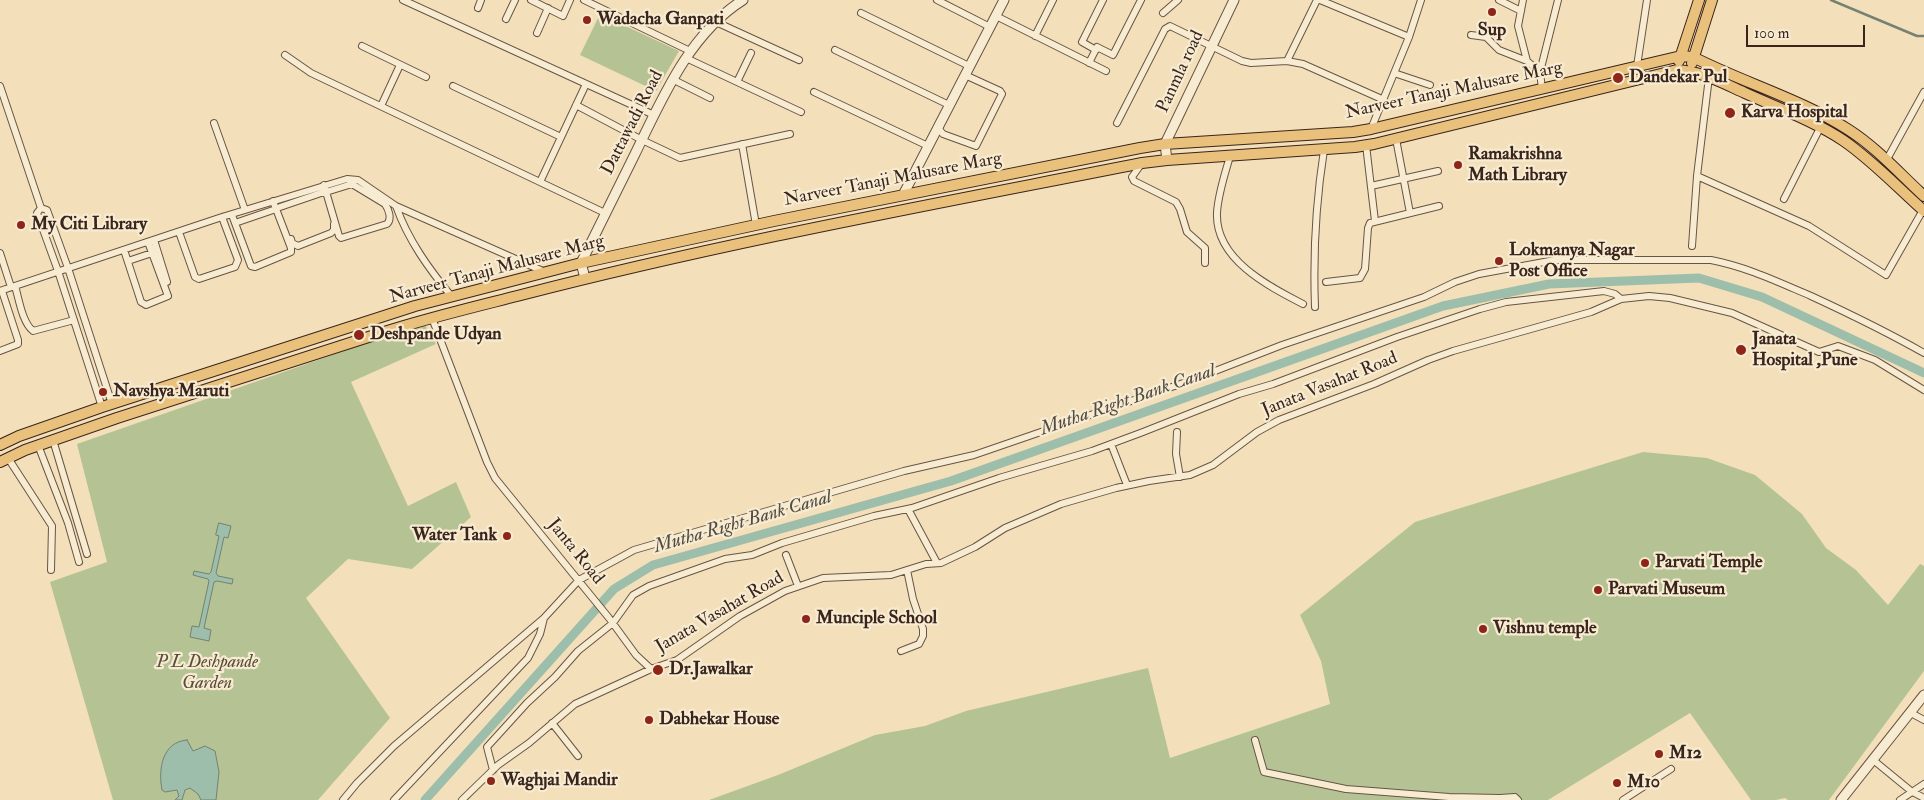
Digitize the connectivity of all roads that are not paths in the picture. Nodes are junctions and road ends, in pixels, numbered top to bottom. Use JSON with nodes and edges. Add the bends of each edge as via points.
{"nodes":[{"id":1,"x":403,"y":0,"type":"edge"},
{"id":2,"x":482,"y":0,"type":"edge"},
{"id":3,"x":515,"y":0,"type":"edge"},
{"id":4,"x":530,"y":0,"type":"edge"},
{"id":5,"x":570,"y":0,"type":"edge"},
{"id":6,"x":584,"y":0,"type":"edge"},
{"id":7,"x":742,"y":0,"type":"edge"},
{"id":8,"x":937,"y":0,"type":"edge"},
{"id":9,"x":1004,"y":0,"type":"edge"},
{"id":10,"x":1053,"y":0,"type":"edge"},
{"id":11,"x":1103,"y":0,"type":"edge"},
{"id":12,"x":1141,"y":0,"type":"edge"},
{"id":13,"x":1178,"y":0,"type":"edge"},
{"id":14,"x":1234,"y":0,"type":"edge"},
{"id":15,"x":1319,"y":0,"type":"edge"},
{"id":16,"x":1421,"y":0,"type":"edge"},
{"id":17,"x":1499,"y":0,"type":"edge"},
{"id":18,"x":1523,"y":0,"type":"edge"},
{"id":19,"x":1558,"y":0,"type":"edge"},
{"id":20,"x":1646,"y":0,"type":"edge"},
{"id":21,"x":1699,"y":0,"type":"edge"},
{"id":22,"x":1712,"y":0,"type":"edge"},
{"id":23,"x":478,"y":8,"type":"dead end"},
{"id":24,"x":548,"y":8,"type":"junction"},
{"id":25,"x":1521,"y":11,"type":"junction"},
{"id":26,"x":861,"y":13,"type":"dead end"},
{"id":27,"x":1163,"y":13,"type":"dead end"},
{"id":28,"x":996,"y":16,"type":"junction"},
{"id":29,"x":506,"y":19,"type":"dead end"},
{"id":30,"x":716,"y":22,"type":"junction"},
{"id":31,"x":990,"y":26,"type":"junction"},
{"id":32,"x":537,"y":32,"type":"dead end"},
{"id":33,"x":1471,"y":35,"type":"dead end"},
{"id":34,"x":1035,"y":36,"type":"junction"},
{"id":35,"x":1409,"y":37,"type":"junction"},
{"id":36,"x":362,"y":46,"type":"dead end"},
{"id":37,"x":1212,"y":47,"type":"junction"},
{"id":38,"x":835,"y":50,"type":"dead end"},
{"id":39,"x":1096,"y":50,"type":"junction"},
{"id":40,"x":751,"y":53,"type":"dead end"},
{"id":41,"x":688,"y":54,"type":"junction"},
{"id":42,"x":284,"y":55,"type":"dead end"},
{"id":43,"x":1681,"y":56,"type":"junction"},
{"id":44,"x":1693,"y":57,"type":"junction"},
{"id":45,"x":799,"y":60,"type":"dead end"},
{"id":46,"x":1527,"y":61,"type":"junction"},
{"id":47,"x":1287,"y":62,"type":"junction"},
{"id":48,"x":1089,"y":63,"type":"junction"},
{"id":49,"x":400,"y":64,"type":"junction"},
{"id":50,"x":1637,"y":66,"type":"junction"},
{"id":51,"x":1677,"y":70,"type":"junction"},
{"id":52,"x":1691,"y":70,"type":"junction"},
{"id":53,"x":967,"y":71,"type":"junction"},
{"id":54,"x":1106,"y":71,"type":"dead end"},
{"id":55,"x":1540,"y":72,"type":"junction"},
{"id":56,"x":1394,"y":73,"type":"junction"},
{"id":57,"x":426,"y":77,"type":"dead end"},
{"id":58,"x":1709,"y":77,"type":"junction"},
{"id":59,"x":674,"y":80,"type":"junction"},
{"id":60,"x":737,"y":82,"type":"junction"},
{"id":61,"x":586,"y":84,"type":"junction"},
{"id":62,"x":1430,"y":85,"type":"dead end"},
{"id":63,"x":0,"y":86,"type":"edge"},
{"id":64,"x":453,"y":86,"type":"dead end"},
{"id":65,"x":1542,"y":89,"type":"junction"},
{"id":66,"x":814,"y":92,"type":"dead end"},
{"id":67,"x":1529,"y":92,"type":"junction"},
{"id":68,"x":1924,"y":92,"type":"edge"},
{"id":69,"x":710,"y":98,"type":"dead end"},
{"id":70,"x":1384,"y":100,"type":"junction"},
{"id":71,"x":1792,"y":101,"type":"junction"},
{"id":72,"x":576,"y":105,"type":"junction"},
{"id":73,"x":949,"y":105,"type":"junction"},
{"id":74,"x":1533,"y":105,"type":"junction"},
{"id":75,"x":381,"y":106,"type":"junction"},
{"id":76,"x":801,"y":112,"type":"dead end"},
{"id":77,"x":1787,"y":112,"type":"junction"},
{"id":78,"x":654,"y":115,"type":"junction"},
{"id":79,"x":214,"y":123,"type":"dead end"},
{"id":80,"x":1117,"y":123,"type":"dead end"},
{"id":81,"x":938,"y":128,"type":"junction"},
{"id":82,"x":1820,"y":128,"type":"junction"},
{"id":83,"x":1371,"y":129,"type":"junction"},
{"id":84,"x":790,"y":134,"type":"dead end"},
{"id":85,"x":561,"y":137,"type":"junction"},
{"id":86,"x":1396,"y":139,"type":"junction"},
{"id":87,"x":642,"y":140,"type":"junction"},
{"id":88,"x":742,"y":144,"type":"junction"},
{"id":89,"x":1165,"y":144,"type":"junction"},
{"id":90,"x":928,"y":146,"type":"junction"},
{"id":91,"x":1366,"y":146,"type":"junction"},
{"id":92,"x":1324,"y":150,"type":"junction"},
{"id":93,"x":1230,"y":156,"type":"junction"},
{"id":94,"x":1167,"y":160,"type":"junction"},
{"id":95,"x":1886,"y":160,"type":"junction"},
{"id":96,"x":1142,"y":163,"type":"junction"},
{"id":97,"x":1438,"y":171,"type":"dead end"},
{"id":98,"x":1698,"y":176,"type":"junction"},
{"id":99,"x":1404,"y":179,"type":"junction"},
{"id":100,"x":540,"y":182,"type":"junction"},
{"id":101,"x":1371,"y":186,"type":"junction"},
{"id":102,"x":324,"y":188,"type":"junction"},
{"id":103,"x":903,"y":195,"type":"junction"},
{"id":104,"x":1924,"y":196,"type":"edge"},
{"id":105,"x":1784,"y":199,"type":"dead end"},
{"id":106,"x":276,"y":204,"type":"junction"},
{"id":107,"x":396,"y":206,"type":"junction"},
{"id":108,"x":1439,"y":206,"type":"dead end"},
{"id":109,"x":40,"y":208,"type":"junction"},
{"id":110,"x":245,"y":210,"type":"junction"},
{"id":111,"x":1923,"y":211,"type":"edge"},
{"id":112,"x":606,"y":213,"type":"junction"},
{"id":113,"x":1410,"y":213,"type":"junction"},
{"id":114,"x":232,"y":215,"type":"junction"},
{"id":115,"x":222,"y":217,"type":"junction"},
{"id":116,"x":1376,"y":221,"type":"junction"},
{"id":117,"x":235,"y":223,"type":"junction"},
{"id":118,"x":756,"y":224,"type":"junction"},
{"id":119,"x":177,"y":232,"type":"junction"},
{"id":120,"x":151,"y":241,"type":"junction"},
{"id":121,"x":1692,"y":246,"type":"dead end"},
{"id":122,"x":124,"y":250,"type":"junction"},
{"id":123,"x":0,"y":253,"type":"edge"},
{"id":124,"x":152,"y":254,"type":"junction"},
{"id":125,"x":128,"y":261,"type":"junction"},
{"id":126,"x":1205,"y":262,"type":"dead end"},
{"id":127,"x":581,"y":263,"type":"junction"},
{"id":128,"x":2,"y":268,"type":"edge"},
{"id":129,"x":68,"y":268,"type":"junction"},
{"id":130,"x":58,"y":271,"type":"junction"},
{"id":131,"x":546,"y":273,"type":"junction"},
{"id":132,"x":585,"y":278,"type":"junction"},
{"id":133,"x":192,"y":280,"type":"dead end"},
{"id":134,"x":1326,"y":282,"type":"dead end"},
{"id":135,"x":13,"y":287,"type":"junction"},
{"id":136,"x":170,"y":288,"type":"dead end"},
{"id":137,"x":1,"y":291,"type":"edge"},
{"id":138,"x":452,"y":297,"type":"junction"},
{"id":139,"x":1621,"y":299,"type":"junction"},
{"id":140,"x":1303,"y":304,"type":"dead end"},
{"id":141,"x":1315,"y":306,"type":"dead end"},
{"id":142,"x":432,"y":318,"type":"junction"},
{"id":143,"x":74,"y":320,"type":"junction"},
{"id":144,"x":0,"y":351,"type":"edge"},
{"id":145,"x":1924,"y":353,"type":"edge"},
{"id":146,"x":1924,"y":390,"type":"edge"},
{"id":147,"x":107,"y":405,"type":"junction"},
{"id":148,"x":112,"y":420,"type":"junction"},
{"id":149,"x":1177,"y":432,"type":"dead end"},
{"id":150,"x":52,"y":440,"type":"junction"},
{"id":151,"x":1111,"y":444,"type":"junction"},
{"id":152,"x":0,"y":445,"type":"edge"},
{"id":153,"x":38,"y":445,"type":"junction"},
{"id":154,"x":4,"y":460,"type":"edge"},
{"id":155,"x":1180,"y":476,"type":"junction"},
{"id":156,"x":1126,"y":485,"type":"junction"},
{"id":157,"x":908,"y":509,"type":"junction"},
{"id":158,"x":87,"y":554,"type":"dead end"},
{"id":159,"x":786,"y":555,"type":"dead end"},
{"id":160,"x":79,"y":562,"type":"dead end"},
{"id":161,"x":937,"y":563,"type":"junction"},
{"id":162,"x":51,"y":570,"type":"dead end"},
{"id":163,"x":907,"y":570,"type":"junction"},
{"id":164,"x":581,"y":583,"type":"junction"},
{"id":165,"x":798,"y":586,"type":"junction"},
{"id":166,"x":544,"y":618,"type":"junction"},
{"id":167,"x":611,"y":621,"type":"junction"},
{"id":168,"x":901,"y":651,"type":"dead end"},
{"id":169,"x":651,"y":669,"type":"junction"},
{"id":170,"x":1924,"y":695,"type":"edge"},
{"id":171,"x":1911,"y":713,"type":"junction"},
{"id":172,"x":1924,"y":720,"type":"edge"},
{"id":173,"x":552,"y":723,"type":"junction"},
{"id":174,"x":1255,"y":740,"type":"dead end"},
{"id":175,"x":578,"y":756,"type":"dead end"},
{"id":176,"x":1872,"y":759,"type":"junction"},
{"id":177,"x":1671,"y":769,"type":"dead end"},
{"id":178,"x":493,"y":770,"type":"junction"},
{"id":179,"x":1924,"y":784,"type":"edge"},
{"id":180,"x":1912,"y":791,"type":"junction"},
{"id":181,"x":1924,"y":798,"type":"edge"},
{"id":182,"x":343,"y":800,"type":"edge"},
{"id":183,"x":394,"y":800,"type":"edge"},
{"id":184,"x":462,"y":800,"type":"edge"},
{"id":185,"x":1518,"y":800,"type":"edge"},
{"id":186,"x":1623,"y":800,"type":"edge"},
{"id":187,"x":1840,"y":800,"type":"edge"},
{"id":188,"x":1900,"y":800,"type":"edge"}],
"edges":[{"from":1,"to":61,"type":"street"},
{"from":2,"to":23,"type":"street"},
{"from":3,"to":29,"type":"street"},
{"from":4,"to":24,"type":"street"},
{"from":5,"to":24,"type":"street","via":[[563,16]]},
{"from":6,"to":41,"type":"street"},
{"from":7,"to":30,"type":"street","name":"Dattawadi Road"},
{"from":8,"to":31,"type":"street"},
{"from":9,"to":28,"type":"street"},
{"from":10,"to":34,"type":"street"},
{"from":11,"to":39,"type":"street","via":[[1082,42]]},
{"from":12,"to":39,"type":"street","via":[[1113,55],[1097,47]]},
{"from":13,"to":27,"type":"street"},
{"from":14,"to":37,"type":"street","name":"Panmla road"},
{"from":15,"to":35,"type":"street"},
{"from":15,"to":47,"type":"street"},
{"from":16,"to":35,"type":"street"},
{"from":17,"to":25,"type":"street"},
{"from":18,"to":25,"type":"street"},
{"from":19,"to":55,"type":"street"},
{"from":20,"to":50,"type":"street"},
{"from":21,"to":43,"type":"main road"},
{"from":22,"to":44,"type":"main road"},
{"from":24,"to":32,"type":"street"},
{"from":25,"to":46,"type":"street","via":[[1518,26]]},
{"from":26,"to":53,"type":"street"},
{"from":28,"to":31,"type":"street"},
{"from":28,"to":34,"type":"street"},
{"from":30,"to":41,"type":"street","name":"Dattawadi Road"},
{"from":30,"to":45,"type":"street"},
{"from":31,"to":53,"type":"street"},
{"from":33,"to":46,"type":"street","via":[[1486,38],[1499,50]]},
{"from":34,"to":48,"type":"street"},
{"from":35,"to":56,"type":"street"},
{"from":36,"to":49,"type":"street"},
{"from":37,"to":47,"type":"street","via":[[1251,63]]},
{"from":37,"to":80,"type":"street","via":[[1167,26]]},
{"from":37,"to":89,"type":"street","name":"Panmla road"},
{"from":38,"to":73,"type":"street"},
{"from":39,"to":48,"type":"street"},
{"from":40,"to":60,"type":"street"},
{"from":41,"to":59,"type":"street","name":"Dattawadi Road"},
{"from":41,"to":60,"type":"street"},
{"from":42,"to":75,"type":"street","via":[[311,74]]},
{"from":43,"to":44,"type":"main road","name":"Narveer Tanaji Malusare Marg"},
{"from":43,"to":50,"type":"main road","name":"Narveer Tanaji Malusare Marg"},
{"from":43,"to":51,"type":"main road"},
{"from":44,"to":52,"type":"main road"},
{"from":44,"to":71,"type":"main road","name":"Narveer Tanaji Malusare Marg"},
{"from":46,"to":55,"type":"street"},
{"from":47,"to":70,"type":"street","via":[[1303,64]]},
{"from":48,"to":54,"type":"street"},
{"from":49,"to":57,"type":"street"},
{"from":49,"to":75,"type":"street"},
{"from":50,"to":65,"type":"main road","name":"Narveer Tanaji Malusare Marg"},
{"from":51,"to":52,"type":"main road","name":"Narveer Tanaji Malusare Marg"},
{"from":51,"to":74,"type":"main road","name":"Narveer Tanaji Malusare Marg"},
{"from":52,"to":58,"type":"main road"},
{"from":53,"to":73,"type":"street"},
{"from":53,"to":81,"type":"street","via":[[1002,94],[976,146],[943,134]]},
{"from":55,"to":65,"type":"street"},
{"from":56,"to":62,"type":"street"},
{"from":56,"to":70,"type":"street"},
{"from":58,"to":77,"type":"main road"},
{"from":58,"to":98,"type":"street"},
{"from":59,"to":69,"type":"street"},
{"from":59,"to":78,"type":"street","name":"Dattawadi Road"},
{"from":60,"to":76,"type":"street"},
{"from":61,"to":72,"type":"street"},
{"from":61,"to":78,"type":"street"},
{"from":63,"to":109,"type":"street"},
{"from":64,"to":85,"type":"street"},
{"from":65,"to":67,"type":"main road","name":"Narveer Tanaji Malusare Marg"},
{"from":66,"to":90,"type":"street"},
{"from":67,"to":74,"type":"main road"},
{"from":67,"to":83,"type":"main road","name":"Narveer Tanaji Malusare Marg"},
{"from":68,"to":95,"type":"street"},
{"from":70,"to":83,"type":"street"},
{"from":71,"to":77,"type":"main road"},
{"from":71,"to":95,"type":"main road","name":"Narveer Tanaji Malusare Marg","via":[[1851,131]]},
{"from":72,"to":85,"type":"street"},
{"from":72,"to":87,"type":"street"},
{"from":73,"to":81,"type":"street"},
{"from":74,"to":86,"type":"main road","name":"Narveer Tanaji Malusare Marg"},
{"from":75,"to":100,"type":"street"},
{"from":77,"to":82,"type":"main road"},
{"from":78,"to":87,"type":"street","name":"Dattawadi Road"},
{"from":79,"to":110,"type":"street"},
{"from":81,"to":90,"type":"street"},
{"from":82,"to":105,"type":"street"},
{"from":82,"to":111,"type":"main road","via":[[1858,153]]},
{"from":83,"to":89,"type":"main road","name":"Narveer Tanaji Malusare Marg"},
{"from":84,"to":88,"type":"street"},
{"from":85,"to":100,"type":"street"},
{"from":86,"to":91,"type":"main road","name":"Narveer Tanaji Malusare Marg"},
{"from":86,"to":99,"type":"street"},
{"from":87,"to":88,"type":"street","via":[[680,158]]},
{"from":87,"to":112,"type":"street","name":"Dattawadi Road"},
{"from":88,"to":118,"type":"street"},
{"from":89,"to":94,"type":"street"},
{"from":89,"to":103,"type":"main road","name":"Narveer Tanaji Malusare Marg"},
{"from":90,"to":103,"type":"street"},
{"from":91,"to":92,"type":"main road","name":"Narveer Tanaji Malusare Marg"},
{"from":91,"to":101,"type":"street"},
{"from":92,"to":93,"type":"main road","name":"Narveer Tanaji Malusare Marg"},
{"from":92,"to":141,"type":"street","via":[[1313,268]]},
{"from":93,"to":94,"type":"main road","name":"Narveer Tanaji Malusare Marg"},
{"from":93,"to":140,"type":"street","via":[[1217,215],[1220,231],[1241,265],[1252,275]]},
{"from":94,"to":96,"type":"main road","name":"Narveer Tanaji Malusare Marg"},
{"from":95,"to":104,"type":"main road","name":"Narveer Tanaji Malusare Marg"},
{"from":96,"to":126,"type":"street","via":[[1132,177],[1176,202],[1187,232],[1205,248]]},
{"from":96,"to":132,"type":"main road","name":"Narveer Tanaji Malusare Marg"},
{"from":97,"to":99,"type":"street"},
{"from":98,"to":111,"type":"street","via":[[1809,226],[1886,275]]},
{"from":98,"to":121,"type":"street"},
{"from":99,"to":101,"type":"street"},
{"from":99,"to":113,"type":"street"},
{"from":100,"to":112,"type":"street"},
{"from":101,"to":116,"type":"street"},
{"from":102,"to":102,"type":"street","via":[[341,238],[389,222],[385,204],[356,186],[347,184]]},
{"from":102,"to":106,"type":"street"},
{"from":102,"to":106,"type":"street","via":[[334,230],[298,246],[292,243]]},
{"from":102,"to":107,"type":"street","via":[[347,179],[358,180]]},
{"from":103,"to":118,"type":"main road","name":"Narveer Tanaji Malusare Marg"},
{"from":106,"to":110,"type":"street"},
{"from":106,"to":117,"type":"street"},
{"from":106,"to":117,"type":"street","via":[[290,252],[251,266]]},
{"from":107,"to":131,"type":"street"},
{"from":107,"to":138,"type":"street","via":[[411,241]]},
{"from":108,"to":113,"type":"street"},
{"from":109,"to":129,"type":"street","via":[[47,210]]},
{"from":109,"to":130,"type":"street","via":[[37,213]]},
{"from":110,"to":114,"type":"street"},
{"from":112,"to":127,"type":"street","name":"Dattawadi Road"},
{"from":113,"to":116,"type":"street"},
{"from":114,"to":115,"type":"street"},
{"from":114,"to":117,"type":"street"},
{"from":115,"to":119,"type":"street"},
{"from":115,"to":119,"type":"street","via":[[238,260],[235,267],[199,279],[195,277]]},
{"from":116,"to":134,"type":"street","via":[[1368,228],[1365,269],[1360,278]]},
{"from":118,"to":127,"type":"main road","name":"Narveer Tanaji Malusare Marg"},
{"from":119,"to":120,"type":"street"},
{"from":119,"to":133,"type":"street"},
{"from":120,"to":122,"type":"street"},
{"from":120,"to":124,"type":"street"},
{"from":120,"to":136,"type":"street"},
{"from":122,"to":125,"type":"street"},
{"from":122,"to":129,"type":"street"},
{"from":123,"to":128,"type":"street"},
{"from":124,"to":125,"type":"street"},
{"from":124,"to":125,"type":"street","via":[[168,296],[146,305],[141,302]]},
{"from":127,"to":131,"type":"main road","name":"Narveer Tanaji Malusare Marg"},
{"from":127,"to":132,"type":"street"},
{"from":128,"to":135,"type":"street"},
{"from":129,"to":130,"type":"street"},
{"from":129,"to":147,"type":"street"},
{"from":130,"to":135,"type":"street"},
{"from":130,"to":143,"type":"street"},
{"from":131,"to":138,"type":"main road","name":"Narveer Tanaji Malusare Marg"},
{"from":132,"to":142,"type":"main road","name":"Narveer Tanaji Malusare Marg"},
{"from":135,"to":137,"type":"street"},
{"from":135,"to":143,"type":"street","via":[[33,331]]},
{"from":137,"to":144,"type":"street","via":[[18,340],[14,347]]},
{"from":138,"to":147,"type":"main road","name":"Narveer Tanaji Malusare Marg"},
{"from":139,"to":146,"type":"street","name":"Janata Vasahat Road","via":[[1670,298],[1732,313],[1819,352],[1838,346],[1875,360]]},
{"from":139,"to":151,"type":"street","via":[[1604,291],[1506,302],[1239,394]]},
{"from":139,"to":155,"type":"street","name":"Janata Vasahat Road","via":[[1591,312],[1428,360],[1279,420],[1213,465]]},
{"from":142,"to":148,"type":"main road","name":"Narveer Tanaji Malusare Marg"},
{"from":142,"to":164,"type":"street","name":"Janta Road","via":[[495,478]]},
{"from":143,"to":147,"type":"street"},
{"from":145,"to":164,"type":"street","via":[[1889,333],[1736,265],[1711,260],[1665,258],[1555,260],[1506,268],[1455,282],[1192,380],[974,454],[904,471],[634,550]]},
{"from":147,"to":148,"type":"main road"},
{"from":147,"to":152,"type":"main road","name":"Narveer Tanaji Malusare Marg"},
{"from":148,"to":150,"type":"main road","name":"Narveer Tanaji Malusare Marg"},
{"from":149,"to":155,"type":"street"},
{"from":150,"to":153,"type":"main road","name":"Narveer Tanaji Malusare Marg"},
{"from":150,"to":158,"type":"street"},
{"from":151,"to":156,"type":"street"},
{"from":151,"to":157,"type":"street"},
{"from":153,"to":154,"type":"main road","name":"Narveer Tanaji Malusare Marg"},
{"from":153,"to":160,"type":"street","via":[[68,523]]},
{"from":154,"to":162,"type":"street","via":[[52,526]]},
{"from":155,"to":156,"type":"street","name":"Janata Vasahat Road"},
{"from":156,"to":161,"type":"street","name":"Janata Vasahat Road","via":[[1029,516],[975,547]]},
{"from":157,"to":161,"type":"street"},
{"from":157,"to":167,"type":"street","via":[[874,516],[668,578],[632,595]]},
{"from":159,"to":165,"type":"street"},
{"from":161,"to":163,"type":"street","name":"Janata Vasahat Road"},
{"from":163,"to":165,"type":"street","name":"Janata Vasahat Road","via":[[891,575],[824,578]]},
{"from":163,"to":168,"type":"street","via":[[923,636],[919,644]]},
{"from":164,"to":166,"type":"street"},
{"from":164,"to":167,"type":"street","name":"Janta Road"},
{"from":165,"to":169,"type":"street","name":"Janata Vasahat Road","via":[[761,603],[677,660]]},
{"from":166,"to":182,"type":"street","via":[[394,746]]},
{"from":166,"to":183,"type":"street","via":[[528,658]]},
{"from":167,"to":169,"type":"street","name":"Janata Vasahat Road","via":[[636,656]]},
{"from":167,"to":178,"type":"street","via":[[487,747]]},
{"from":169,"to":173,"type":"street","via":[[575,704]]},
{"from":170,"to":171,"type":"street"},
{"from":171,"to":172,"type":"street"},
{"from":171,"to":176,"type":"street"},
{"from":173,"to":175,"type":"street"},
{"from":173,"to":178,"type":"street"},
{"from":174,"to":185,"type":"street","via":[[1264,772],[1346,788],[1449,797],[1516,797]]},
{"from":176,"to":180,"type":"street"},
{"from":176,"to":187,"type":"street"},
{"from":177,"to":186,"type":"street"},
{"from":178,"to":184,"type":"street"},
{"from":179,"to":180,"type":"street"},
{"from":180,"to":181,"type":"street"},
{"from":180,"to":188,"type":"street"}]}
